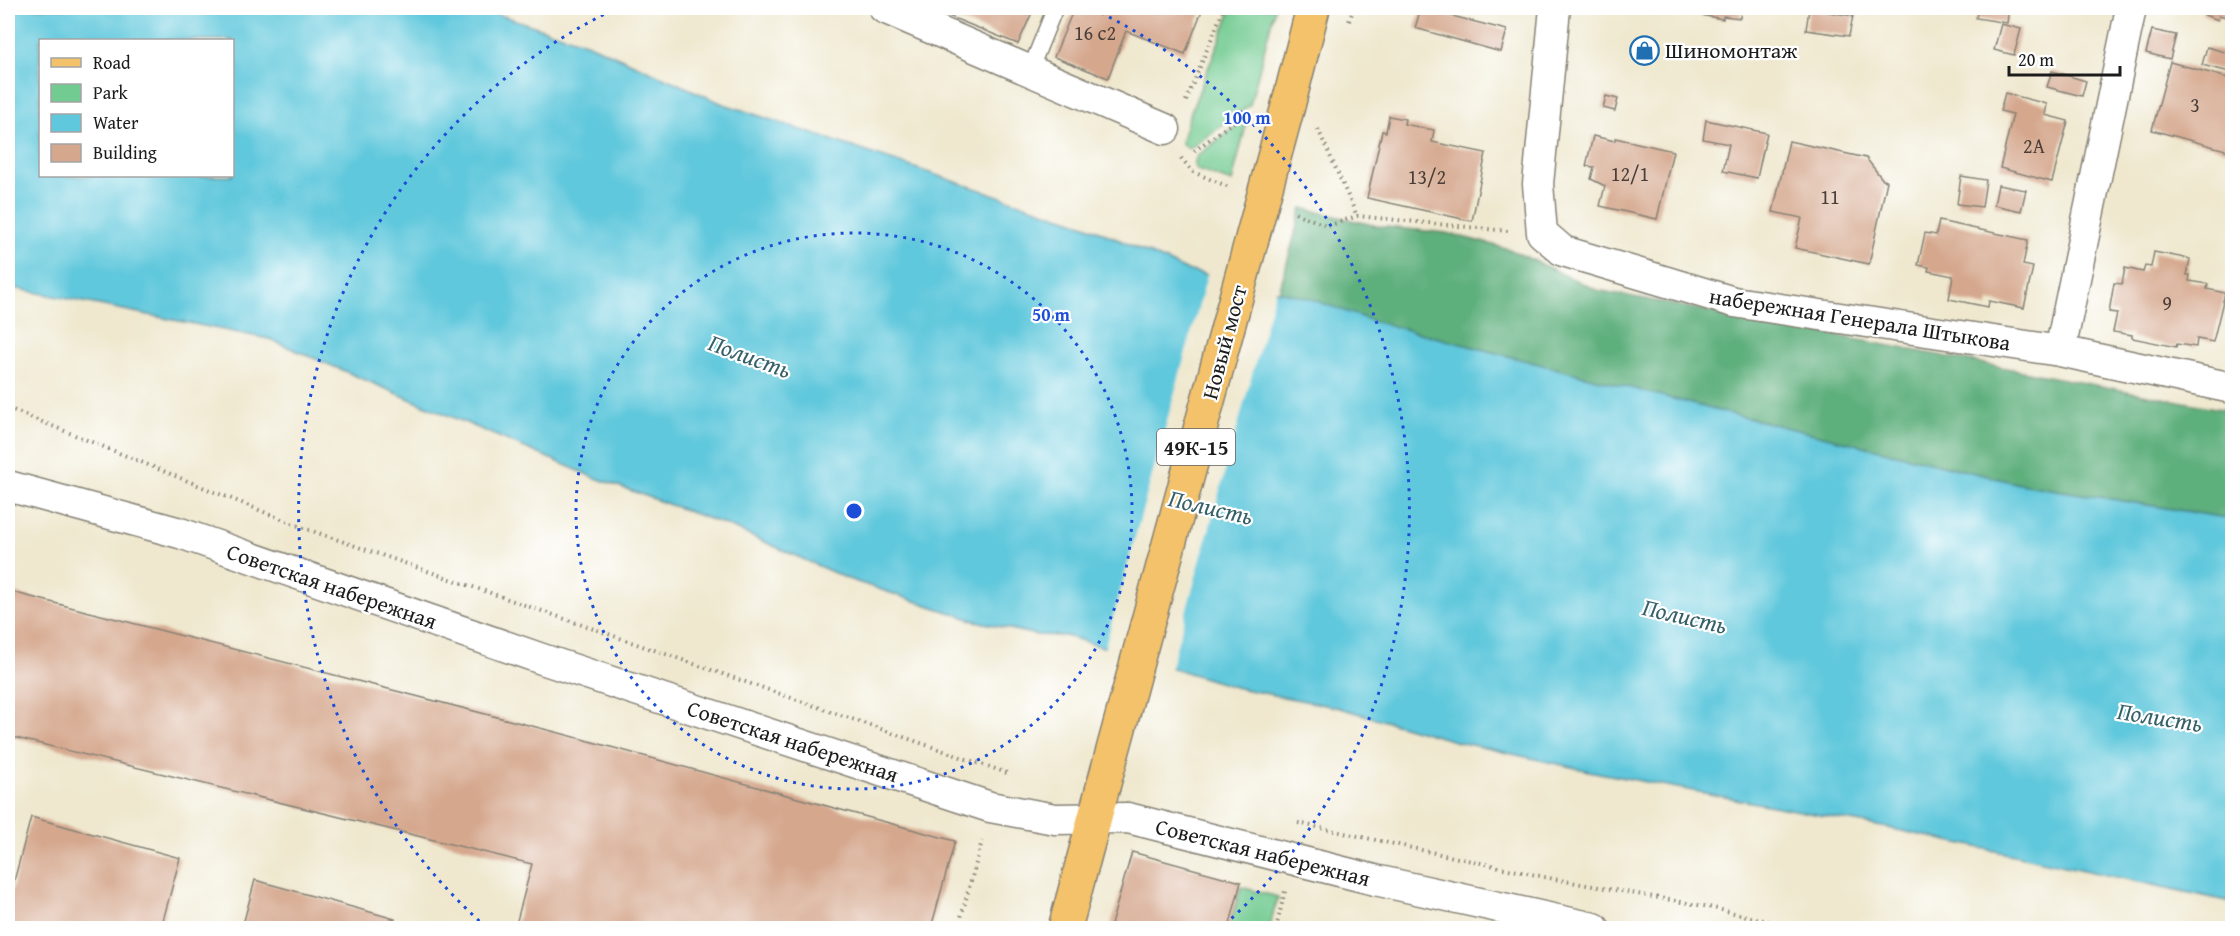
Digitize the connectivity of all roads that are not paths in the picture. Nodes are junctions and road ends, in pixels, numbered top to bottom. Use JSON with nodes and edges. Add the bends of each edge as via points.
{"nodes":[{"id":1,"x":884,"y":8,"type":"edge"},
{"id":2,"x":1055,"y":8,"type":"edge"},
{"id":3,"x":1313,"y":8,"type":"edge"},
{"id":4,"x":1555,"y":8,"type":"edge"},
{"id":5,"x":2131,"y":8,"type":"edge"},
{"id":6,"x":1030,"y":70,"type":"junction"},
{"id":7,"x":1165,"y":129,"type":"road end"},
{"id":8,"x":2060,"y":351,"type":"junction"},
{"id":9,"x":2232,"y":388,"type":"edge"},
{"id":10,"x":8,"y":486,"type":"edge"},
{"id":11,"x":1099,"y":802,"type":"junction"},
{"id":12,"x":1065,"y":928,"type":"edge"},
{"id":13,"x":1594,"y":928,"type":"edge"}],
"edges":[{"from":1,"to":6,"type":"street"},
{"from":2,"to":6,"type":"lane"},
{"from":3,"to":11,"type":"main road","name":"Новый мост","number":"49К-15","bridge":true},
{"from":4,"to":8,"type":"street","name":"набережная Генерала Штыкова","via":[[1538,184],[1542,232],[1563,250],[1734,302]]},
{"from":5,"to":8,"type":"street"},
{"from":6,"to":7,"type":"street"},
{"from":8,"to":9,"type":"street","name":"набережная Генерала Штыкова"},
{"from":10,"to":11,"type":"street","name":"Советская набережная","via":[[180,533],[990,807],[1055,819]]},
{"from":11,"to":12,"type":"main road","number":"49К-15"},
{"from":11,"to":13,"type":"street","name":"Советская набережная","via":[[1128,818],[1363,877]]}]}
